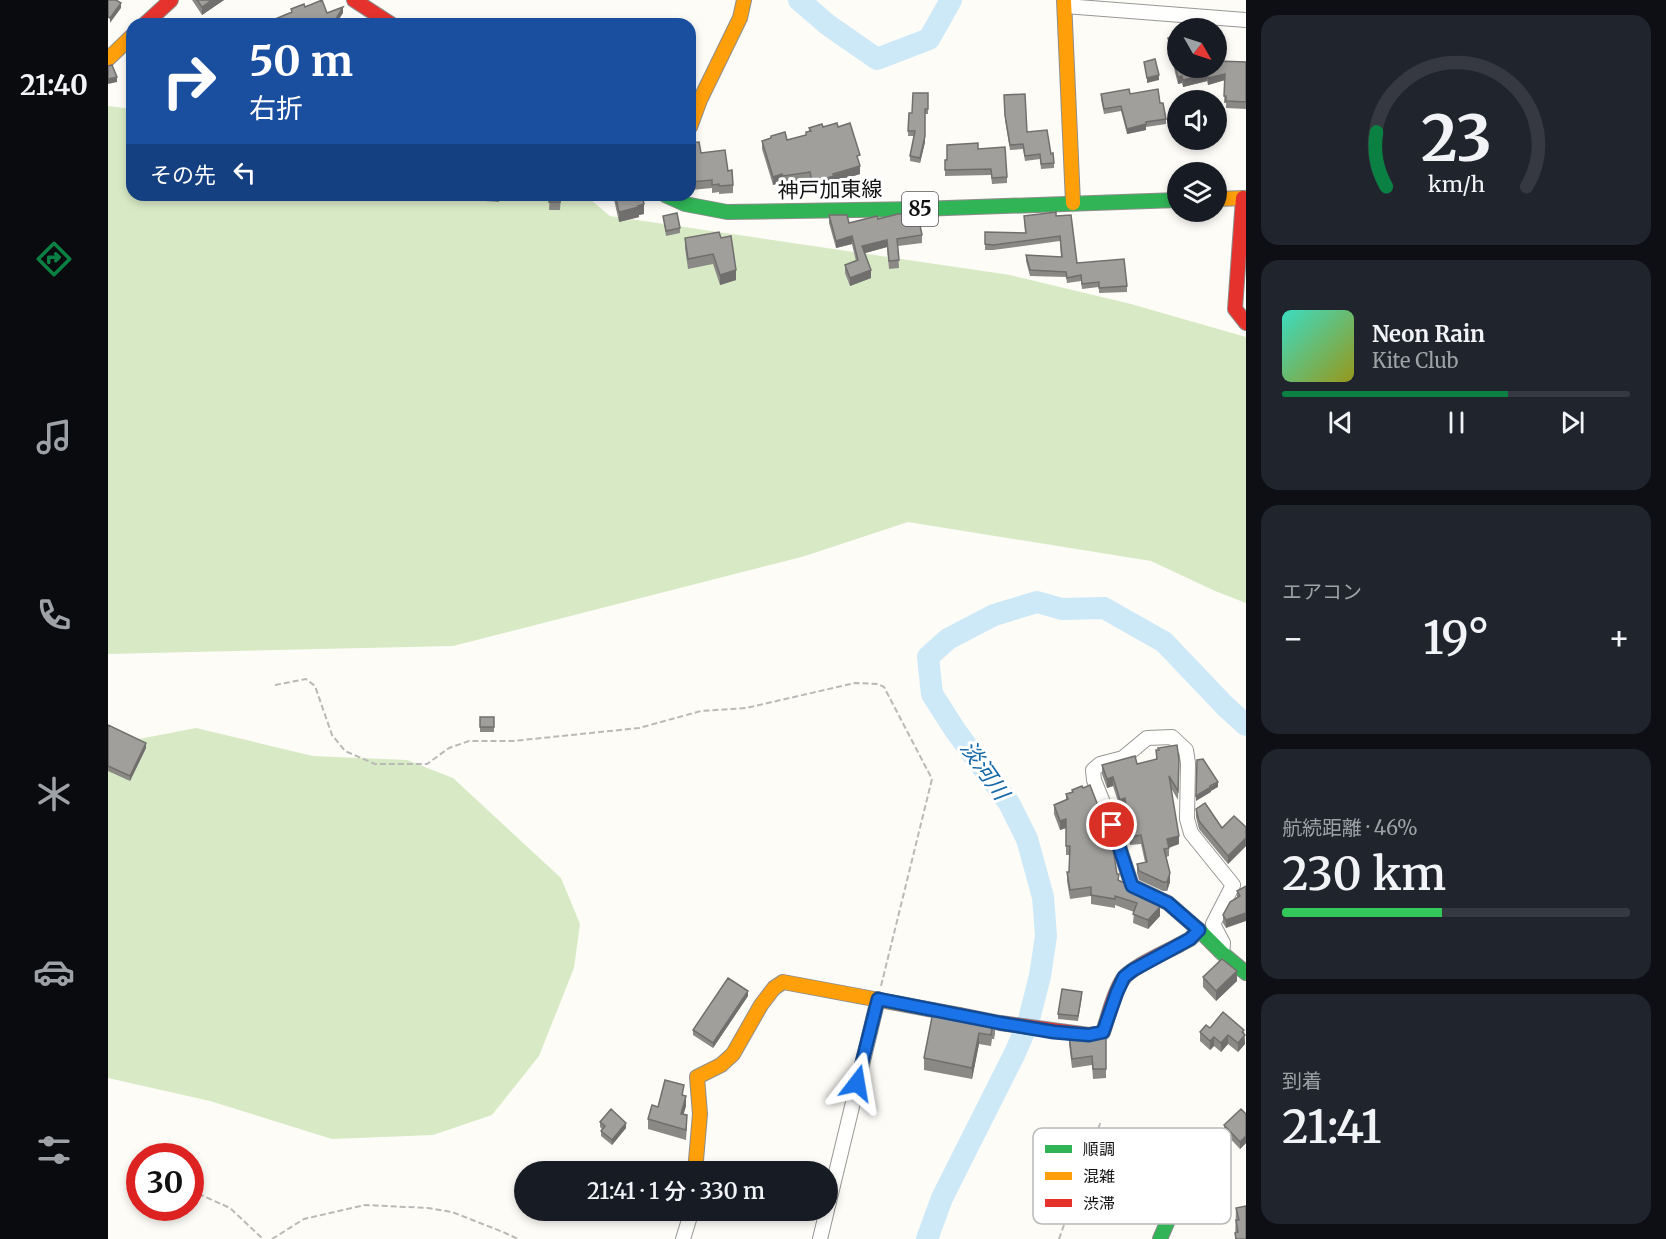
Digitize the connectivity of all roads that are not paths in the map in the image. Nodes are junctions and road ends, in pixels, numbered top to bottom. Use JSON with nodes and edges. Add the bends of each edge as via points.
{"nodes":[{"id":1,"x":171,"y":0,"type":"edge"},
{"id":2,"x":354,"y":0,"type":"edge"},
{"id":3,"x":744,"y":0,"type":"edge"},
{"id":4,"x":1064,"y":3,"type":"edge"},
{"id":5,"x":152,"y":18,"type":"edge"},
{"id":6,"x":382,"y":18,"type":"edge"},
{"id":7,"x":1246,"y":20,"type":"edge"},
{"id":8,"x":126,"y":42,"type":"edge"},
{"id":9,"x":108,"y":59,"type":"edge"},
{"id":10,"x":696,"y":100,"type":"edge"},
{"id":11,"x":1245,"y":198,"type":"edge"},
{"id":12,"x":1227,"y":199,"type":"edge"},
{"id":13,"x":1167,"y":200,"type":"edge"},
{"id":14,"x":692,"y":201,"type":"edge"},
{"id":15,"x":1073,"y":203,"type":"junction"},
{"id":16,"x":1246,"y":323,"type":"edge"},
{"id":17,"x":1199,"y":930,"type":"junction"},
{"id":18,"x":1222,"y":953,"type":"junction"},
{"id":19,"x":1246,"y":973,"type":"edge"},
{"id":20,"x":878,"y":999,"type":"junction"},
{"id":21,"x":696,"y":1161,"type":"edge"},
{"id":22,"x":838,"y":1165,"type":"edge"},
{"id":23,"x":689,"y":1221,"type":"edge"},
{"id":24,"x":824,"y":1221,"type":"edge"},
{"id":25,"x":1166,"y":1224,"type":"edge"},
{"id":26,"x":683,"y":1239,"type":"edge"},
{"id":27,"x":820,"y":1239,"type":"edge"},
{"id":28,"x":1160,"y":1239,"type":"edge"}],
"edges":[{"from":1,"to":5,"type":"street"},
{"from":2,"to":6,"type":"street"},
{"from":3,"to":10,"type":"street","via":[[740,18]]},
{"from":4,"to":7,"type":"street"},
{"from":4,"to":15,"type":"street"},
{"from":8,"to":9,"type":"street"},
{"from":11,"to":12,"type":"street"},
{"from":11,"to":16,"type":"street","via":[[1235,309]]},
{"from":13,"to":15,"type":"street","name":"神戸加東線","number":"85"},
{"from":14,"to":15,"type":"street","name":"神戸加東線","number":"85","via":[[728,212]]},
{"from":17,"to":18,"type":"street"},
{"from":17,"to":18,"type":"street","via":[[1168,903],[1132,886],[1094,780],[1093,770],[1100,764],[1123,758],[1147,738],[1172,737],[1186,750],[1187,819],[1191,833],[1233,885],[1212,924],[1223,943]]},
{"from":17,"to":20,"type":"street","via":[[1124,977],[1103,1032],[1054,1032]]},
{"from":18,"to":19,"type":"street"},
{"from":20,"to":21,"type":"street","via":[[783,982],[776,986],[732,1056],[698,1077]]},
{"from":20,"to":22,"type":"street"},
{"from":23,"to":26,"type":"street"},
{"from":24,"to":27,"type":"street"},
{"from":25,"to":28,"type":"street"}]}
